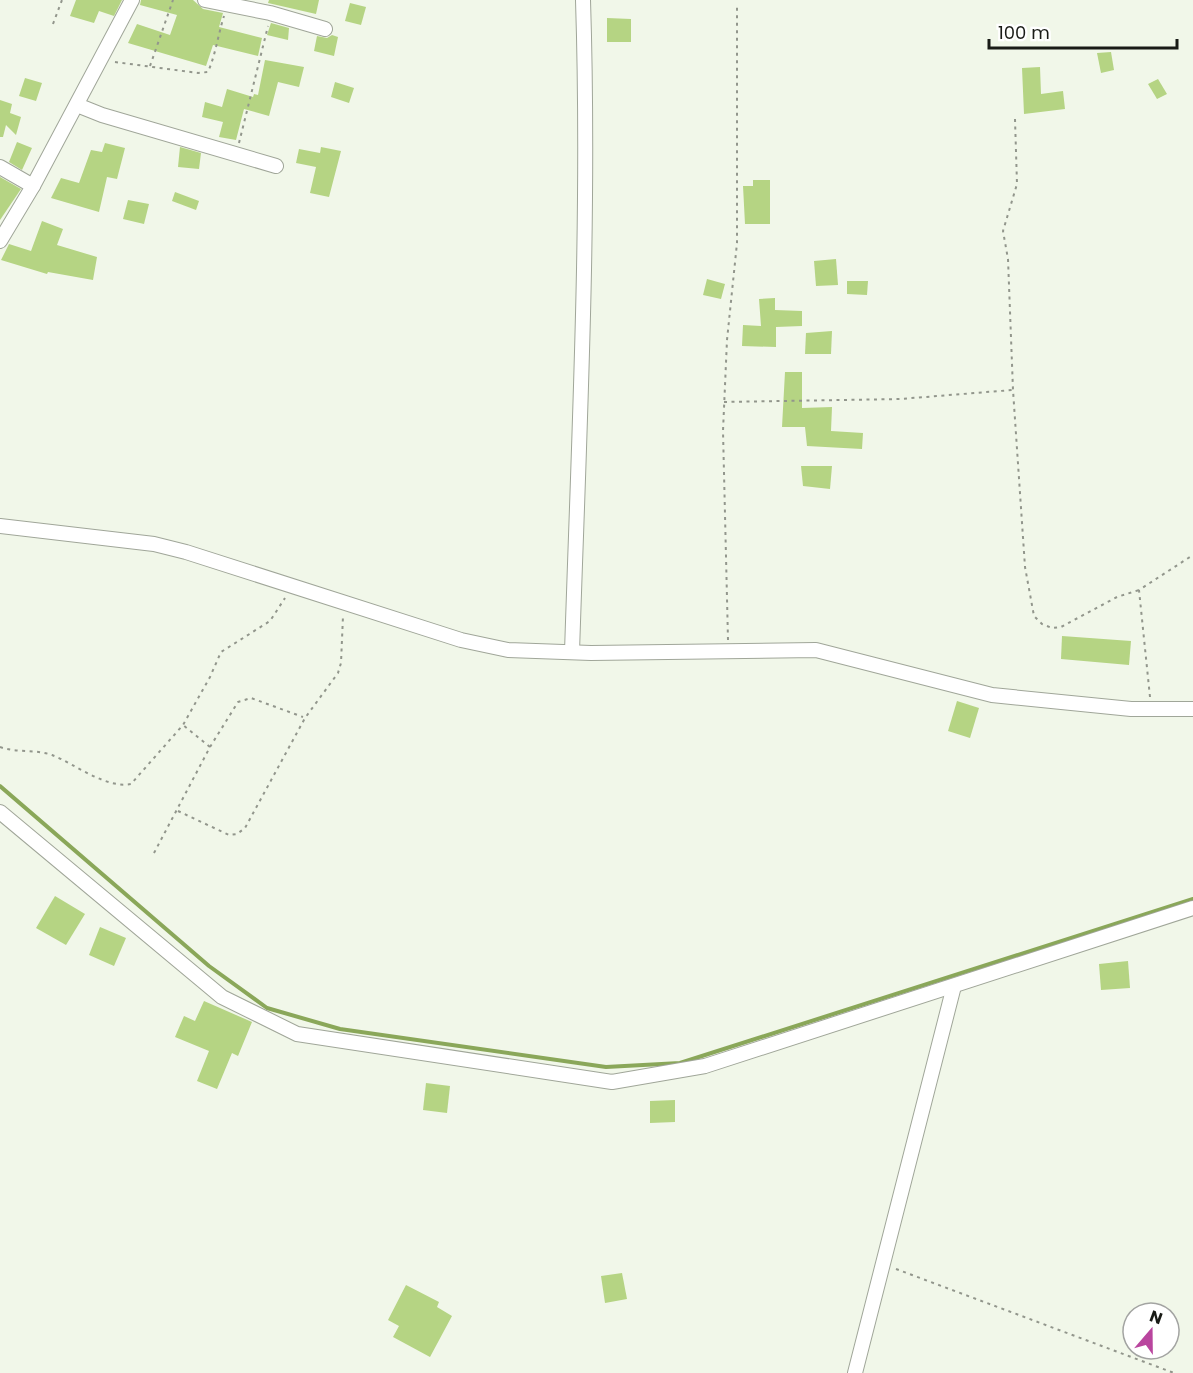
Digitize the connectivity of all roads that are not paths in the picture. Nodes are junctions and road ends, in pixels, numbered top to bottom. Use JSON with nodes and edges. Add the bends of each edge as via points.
{"nodes":[{"id":1,"x":132,"y":0,"type":"edge"},
{"id":2,"x":206,"y":0,"type":"edge"},
{"id":3,"x":583,"y":0,"type":"edge"},
{"id":4,"x":326,"y":29,"type":"dead end"},
{"id":5,"x":77,"y":105,"type":"junction"},
{"id":6,"x":276,"y":166,"type":"dead end"},
{"id":7,"x":0,"y":167,"type":"edge"},
{"id":8,"x":33,"y":186,"type":"junction"},
{"id":9,"x":0,"y":241,"type":"edge"},
{"id":10,"x":2,"y":527,"type":"edge"},
{"id":11,"x":572,"y":652,"type":"junction"},
{"id":12,"x":1193,"y":709,"type":"edge"},
{"id":13,"x":0,"y":812,"type":"edge"},
{"id":14,"x":1193,"y":908,"type":"edge"},
{"id":15,"x":954,"y":986,"type":"junction"},
{"id":16,"x":855,"y":1373,"type":"edge"}],
"edges":[{"from":1,"to":5,"type":"street"},
{"from":2,"to":4,"type":"street"},
{"from":3,"to":11,"type":"street","via":[[585,255]]},
{"from":5,"to":6,"type":"street"},
{"from":5,"to":8,"type":"street"},
{"from":7,"to":8,"type":"street"},
{"from":8,"to":9,"type":"street"},
{"from":10,"to":11,"type":"street","via":[[154,544],[461,640],[508,650]]},
{"from":11,"to":12,"type":"street","via":[[816,650],[992,695]]},
{"from":13,"to":15,"type":"street","via":[[222,997],[297,1034],[612,1082],[705,1066]]},
{"from":14,"to":15,"type":"street"},
{"from":15,"to":16,"type":"street"}]}
